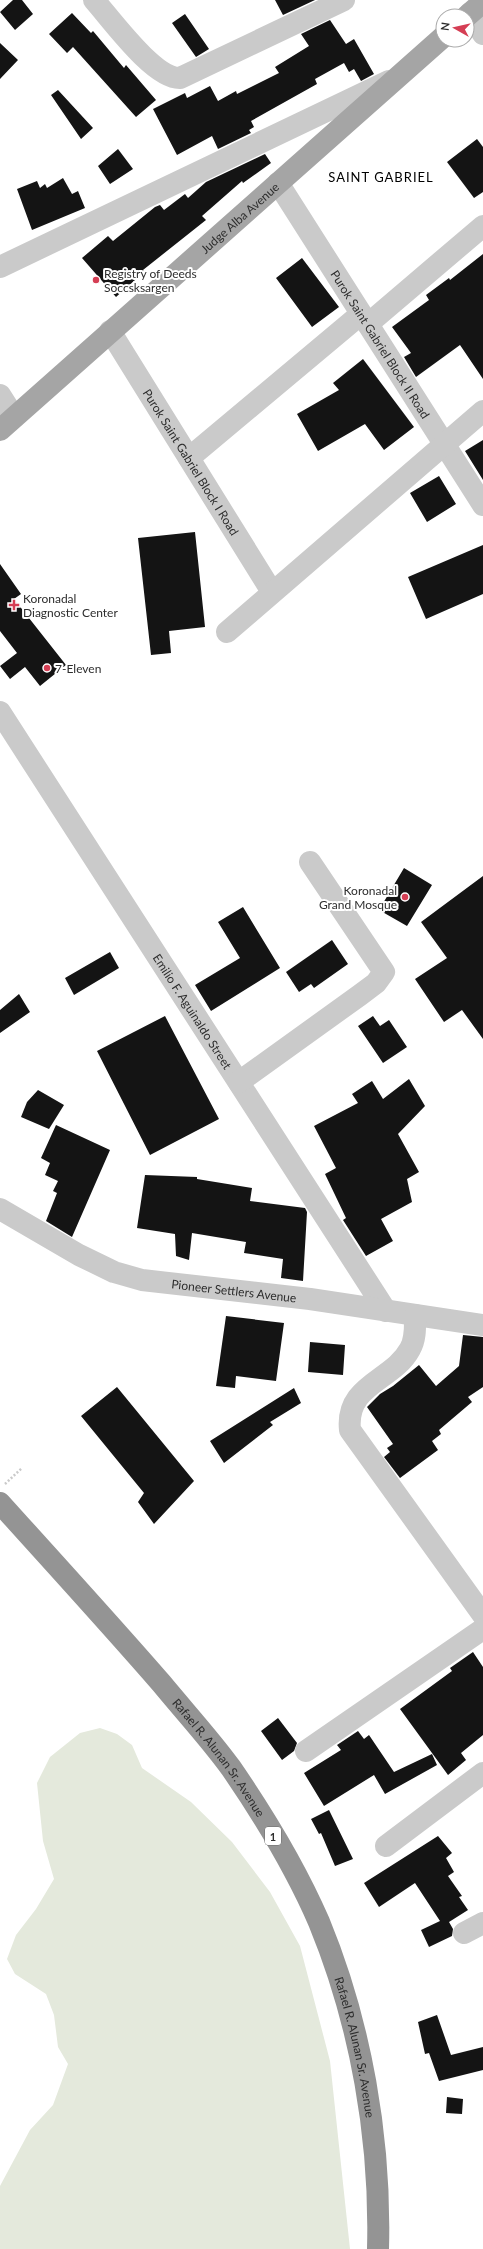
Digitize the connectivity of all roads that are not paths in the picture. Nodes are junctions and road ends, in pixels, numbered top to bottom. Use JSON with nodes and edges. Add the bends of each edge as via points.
{"nodes":[{"id":1,"x":94,"y":0,"type":"edge"},
{"id":2,"x":344,"y":0,"type":"edge"},
{"id":3,"x":475,"y":15,"type":"edge"},
{"id":4,"x":483,"y":34,"type":"edge"},
{"id":5,"x":435,"y":44,"type":"edge"},
{"id":6,"x":398,"y":77,"type":"junction"},
{"id":7,"x":278,"y":183,"type":"junction"},
{"id":8,"x":483,"y":226,"type":"edge"},
{"id":9,"x":0,"y":267,"type":"edge"},
{"id":10,"x":364,"y":319,"type":"junction"},
{"id":11,"x":110,"y":331,"type":"junction"},
{"id":12,"x":0,"y":396,"type":"edge"},
{"id":13,"x":483,"y":411,"type":"edge"},
{"id":14,"x":7,"y":424,"type":"edge"},
{"id":15,"x":444,"y":444,"type":"junction"},
{"id":16,"x":189,"y":458,"type":"junction"},
{"id":17,"x":483,"y":505,"type":"edge"},
{"id":18,"x":272,"y":592,"type":"junction"},
{"id":19,"x":226,"y":632,"type":"dead end"},
{"id":20,"x":0,"y":712,"type":"edge"},
{"id":21,"x":310,"y":862,"type":"dead end"},
{"id":22,"x":239,"y":1082,"type":"junction"},
{"id":23,"x":0,"y":1209,"type":"edge"},
{"id":24,"x":386,"y":1311,"type":"junction"},
{"id":25,"x":415,"y":1315,"type":"junction"},
{"id":26,"x":483,"y":1326,"type":"edge"},
{"id":27,"x":0,"y":1503,"type":"edge"},
{"id":28,"x":483,"y":1616,"type":"edge"},
{"id":29,"x":483,"y":1629,"type":"edge"},
{"id":30,"x":306,"y":1751,"type":"dead end"},
{"id":31,"x":483,"y":1773,"type":"edge"},
{"id":32,"x":386,"y":1846,"type":"dead end"},
{"id":33,"x":483,"y":1923,"type":"edge"},
{"id":34,"x":464,"y":1932,"type":"dead end"},
{"id":35,"x":378,"y":2249,"type":"edge"}],
"edges":[{"from":1,"to":2,"type":"street","via":[[156,68],[174,78],[180,78]]},
{"from":3,"to":4,"type":"street"},
{"from":5,"to":6,"type":"main road","name":"Judge Alba Avenue"},
{"from":6,"to":7,"type":"main road","name":"Judge Alba Avenue"},
{"from":6,"to":9,"type":"street"},
{"from":7,"to":10,"type":"street","name":"Purok Saint Gabriel Block II Road"},
{"from":7,"to":11,"type":"main road","name":"Judge Alba Avenue"},
{"from":8,"to":10,"type":"street"},
{"from":10,"to":15,"type":"street","name":"Purok Saint Gabriel Block II Road"},
{"from":10,"to":16,"type":"street"},
{"from":11,"to":14,"type":"main road","name":"Judge Alba Avenue"},
{"from":11,"to":16,"type":"street","name":"Purok Saint Gabriel Block I Road"},
{"from":12,"to":14,"type":"street"},
{"from":13,"to":15,"type":"street"},
{"from":15,"to":17,"type":"street","name":"Purok Saint Gabriel Block II Road"},
{"from":15,"to":18,"type":"street"},
{"from":16,"to":18,"type":"street","name":"Purok Saint Gabriel Block I Road"},
{"from":18,"to":19,"type":"street"},
{"from":20,"to":22,"type":"street","name":"Emilio F. Aguinaldo Street"},
{"from":21,"to":22,"type":"street","via":[[384,972],[376,983]]},
{"from":22,"to":24,"type":"street","name":"Emilio F. Aguinaldo Street"},
{"from":23,"to":24,"type":"street","name":"Pioneer Settlers Avenue","via":[[79,1255],[114,1272],[142,1280],[246,1291]]},
{"from":24,"to":25,"type":"street","name":"Pioneer Settlers Avenue"},
{"from":25,"to":26,"type":"street","name":"Pioneer Settlers Avenue"},
{"from":25,"to":28,"type":"street","via":[[411,1348],[355,1401],[349,1420],[350,1430]]},
{"from":27,"to":35,"type":"highway","name":"Rafael R. Alunan Sr. Avenue","number":"1","via":[[140,1658],[230,1766],[295,1874],[319,1922],[343,1989],[361,2058],[371,2124],[379,2208]]},
{"from":29,"to":30,"type":"street"},
{"from":31,"to":32,"type":"street"},
{"from":33,"to":34,"type":"street"}]}
